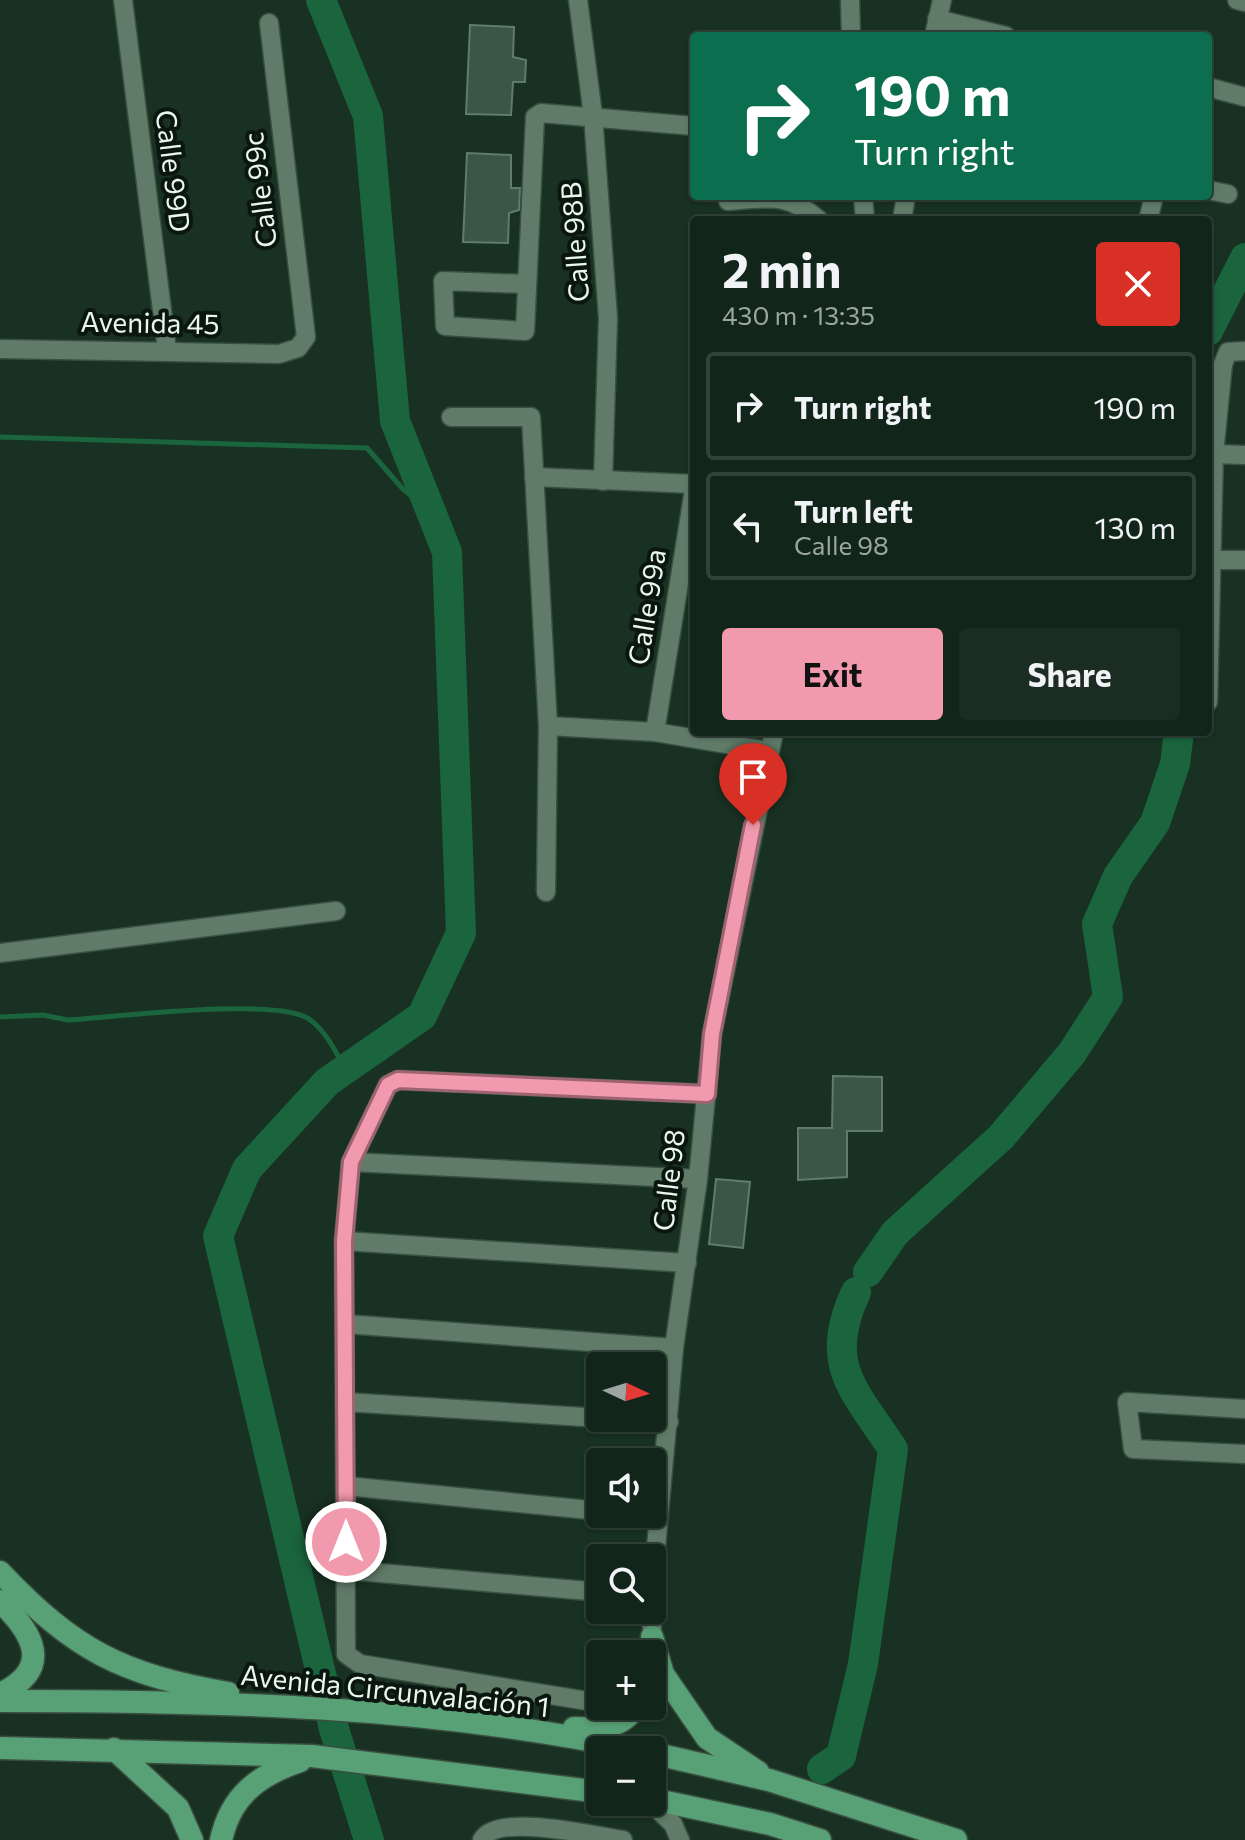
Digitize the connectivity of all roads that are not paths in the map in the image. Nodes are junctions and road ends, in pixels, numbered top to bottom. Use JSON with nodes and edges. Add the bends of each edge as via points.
{"nodes":[{"id":1,"x":123,"y":0,"type":"edge"},
{"id":2,"x":578,"y":0,"type":"edge"},
{"id":3,"x":850,"y":0,"type":"edge"},
{"id":4,"x":942,"y":0,"type":"edge"},
{"id":5,"x":1237,"y":0,"type":"edge"},
{"id":6,"x":1245,"y":2,"type":"edge"},
{"id":7,"x":269,"y":23,"type":"dead end"},
{"id":8,"x":935,"y":27,"type":"edge"},
{"id":9,"x":851,"y":32,"type":"edge"},
{"id":10,"x":974,"y":32,"type":"edge"},
{"id":11,"x":1212,"y":88,"type":"edge"},
{"id":12,"x":1245,"y":97,"type":"edge"},
{"id":13,"x":593,"y":115,"type":"junction"},
{"id":14,"x":690,"y":126,"type":"edge"},
{"id":15,"x":1212,"y":191,"type":"edge"},
{"id":16,"x":1228,"y":194,"type":"dead end"},
{"id":17,"x":741,"y":200,"type":"edge"},
{"id":18,"x":787,"y":200,"type":"edge"},
{"id":19,"x":728,"y":201,"type":"dead end"},
{"id":20,"x":814,"y":216,"type":"edge"},
{"id":21,"x":526,"y":284,"type":"junction"},
{"id":22,"x":298,"y":348,"type":"joint"},
{"id":23,"x":0,"y":349,"type":"edge"},
{"id":24,"x":167,"y":350,"type":"junction"},
{"id":25,"x":1245,"y":351,"type":"edge"},
{"id":26,"x":451,"y":417,"type":"dead end"},
{"id":27,"x":1214,"y":454,"type":"junction"},
{"id":28,"x":1245,"y":455,"type":"edge"},
{"id":29,"x":534,"y":477,"type":"junction"},
{"id":30,"x":603,"y":481,"type":"junction"},
{"id":31,"x":690,"y":487,"type":"edge"},
{"id":32,"x":690,"y":512,"type":"edge"},
{"id":33,"x":1213,"y":560,"type":"junction"},
{"id":34,"x":1245,"y":560,"type":"edge"},
{"id":35,"x":1212,"y":588,"type":"edge"},
{"id":36,"x":548,"y":726,"type":"junction"},
{"id":37,"x":655,"y":732,"type":"junction"},
{"id":38,"x":773,"y":736,"type":"edge"},
{"id":39,"x":768,"y":751,"type":"junction"},
{"id":40,"x":546,"y":892,"type":"dead end"},
{"id":41,"x":336,"y":911,"type":"dead end"},
{"id":42,"x":0,"y":953,"type":"edge"},
{"id":43,"x":707,"y":1094,"type":"junction"},
{"id":44,"x":351,"y":1162,"type":"junction"},
{"id":45,"x":698,"y":1179,"type":"junction"},
{"id":46,"x":344,"y":1241,"type":"junction"},
{"id":47,"x":687,"y":1263,"type":"junction"},
{"id":48,"x":345,"y":1324,"type":"junction"},
{"id":49,"x":674,"y":1348,"type":"junction"},
{"id":50,"x":345,"y":1402,"type":"junction"},
{"id":51,"x":1245,"y":1409,"type":"edge"},
{"id":52,"x":586,"y":1417,"type":"edge"},
{"id":53,"x":666,"y":1422,"type":"edge"},
{"id":54,"x":669,"y":1422,"type":"junction"},
{"id":55,"x":666,"y":1450,"type":"edge"},
{"id":56,"x":1245,"y":1454,"type":"edge"},
{"id":57,"x":346,"y":1486,"type":"junction"},
{"id":58,"x":586,"y":1510,"type":"edge"},
{"id":59,"x":346,"y":1570,"type":"junction"},
{"id":60,"x":0,"y":1572,"type":"edge"},
{"id":61,"x":586,"y":1591,"type":"edge"},
{"id":62,"x":0,"y":1601,"type":"edge"},
{"id":63,"x":666,"y":1678,"type":"edge"},
{"id":64,"x":0,"y":1694,"type":"edge"},
{"id":65,"x":0,"y":1701,"type":"edge"},
{"id":66,"x":586,"y":1701,"type":"edge"},
{"id":67,"x":296,"y":1705,"type":"junction"},
{"id":68,"x":622,"y":1720,"type":"edge"},
{"id":69,"x":502,"y":1728,"type":"junction"},
{"id":70,"x":586,"y":1741,"type":"edge"},
{"id":71,"x":0,"y":1748,"type":"edge"},
{"id":72,"x":114,"y":1749,"type":"junction"},
{"id":73,"x":312,"y":1756,"type":"junction"},
{"id":74,"x":666,"y":1756,"type":"edge"},
{"id":75,"x":769,"y":1780,"type":"junction"},
{"id":76,"x":586,"y":1790,"type":"edge"},
{"id":77,"x":666,"y":1804,"type":"edge"},
{"id":78,"x":665,"y":1816,"type":"edge"},
{"id":79,"x":806,"y":1838,"type":"edge"},
{"id":80,"x":192,"y":1840,"type":"edge"},
{"id":81,"x":221,"y":1840,"type":"edge"},
{"id":82,"x":482,"y":1840,"type":"edge"},
{"id":83,"x":623,"y":1840,"type":"edge"},
{"id":84,"x":680,"y":1840,"type":"edge"},
{"id":85,"x":956,"y":1840,"type":"edge"}],
"edges":[{"from":1,"to":24,"type":"street","name":"Calle 99D"},
{"from":2,"to":13,"type":"street","name":"Calle 98B"},
{"from":3,"to":9,"type":"street"},
{"from":4,"to":8,"type":"street"},
{"from":5,"to":6,"type":"street"},
{"from":7,"to":22,"type":"street","name":"Calle 99c","via":[[306,337]]},
{"from":8,"to":10,"type":"street"},
{"from":11,"to":12,"type":"street"},
{"from":13,"to":14,"type":"street"},
{"from":13,"to":21,"type":"street","via":[[535,117]]},
{"from":13,"to":30,"type":"street","name":"Calle 98B","via":[[608,318]]},
{"from":15,"to":16,"type":"street"},
{"from":17,"to":19,"type":"street"},
{"from":18,"to":20,"type":"street"},
{"from":21,"to":21,"type":"street","via":[[443,281],[445,326],[525,331]]},
{"from":22,"to":24,"type":"street","name":"Avenida 45","via":[[279,354]]},
{"from":23,"to":24,"type":"street","name":"Avenida 45"},
{"from":25,"to":27,"type":"street","via":[[1228,352],[1223,364]]},
{"from":26,"to":29,"type":"street","via":[[531,417]]},
{"from":27,"to":28,"type":"street"},
{"from":27,"to":33,"type":"street"},
{"from":29,"to":30,"type":"street"},
{"from":29,"to":36,"type":"street"},
{"from":30,"to":31,"type":"street"},
{"from":32,"to":37,"type":"street","name":"Calle 99a"},
{"from":33,"to":34,"type":"street"},
{"from":33,"to":35,"type":"street"},
{"from":36,"to":37,"type":"street"},
{"from":36,"to":40,"type":"street"},
{"from":37,"to":39,"type":"street"},
{"from":38,"to":39,"type":"street","name":"Calle 98"},
{"from":39,"to":43,"type":"street","name":"Calle 98","via":[[712,1034]]},
{"from":41,"to":42,"type":"street"},
{"from":43,"to":44,"type":"street","via":[[398,1080],[388,1085]]},
{"from":43,"to":45,"type":"street","name":"Calle 98"},
{"from":44,"to":45,"type":"street"},
{"from":44,"to":46,"type":"street"},
{"from":45,"to":47,"type":"street","name":"Calle 98"},
{"from":46,"to":47,"type":"street"},
{"from":46,"to":48,"type":"street"},
{"from":47,"to":49,"type":"street","name":"Calle 98"},
{"from":48,"to":49,"type":"street"},
{"from":48,"to":50,"type":"street"},
{"from":49,"to":54,"type":"street","name":"Calle 98"},
{"from":50,"to":52,"type":"street"},
{"from":50,"to":57,"type":"street"},
{"from":51,"to":56,"type":"street","via":[[1127,1402],[1133,1449]]},
{"from":53,"to":54,"type":"street"},
{"from":54,"to":55,"type":"street","name":"Calle 98"},
{"from":57,"to":58,"type":"street"},
{"from":57,"to":59,"type":"street"},
{"from":59,"to":61,"type":"street"},
{"from":59,"to":66,"type":"street","via":[[346,1654],[360,1664]]},
{"from":60,"to":67,"type":"main road","via":[[73,1640],[111,1661],[168,1682]]},
{"from":62,"to":64,"type":"main road","via":[[26,1626],[34,1644],[33,1662],[25,1674]]},
{"from":63,"to":75,"type":"main road","via":[[707,1738]]},
{"from":65,"to":67,"type":"main road","name":"Avenida Circunvalación 1"},
{"from":67,"to":69,"type":"main road","name":"Avenida Circunvalación 1"},
{"from":68,"to":69,"type":"main road","via":[[600,1729]]},
{"from":69,"to":70,"type":"main road","name":"Avenida Circunvalación 1"},
{"from":71,"to":72,"type":"main road"},
{"from":72,"to":73,"type":"main road"},
{"from":72,"to":80,"type":"main road","via":[[178,1808]]},
{"from":73,"to":76,"type":"main road"},
{"from":73,"to":81,"type":"main road","via":[[249,1786],[234,1806]]},
{"from":74,"to":75,"type":"main road"},
{"from":75,"to":85,"type":"main road"},
{"from":77,"to":79,"type":"main road","via":[[770,1824]]},
{"from":78,"to":84,"type":"street"},
{"from":82,"to":83,"type":"street","via":[[494,1829],[523,1826]]}]}
